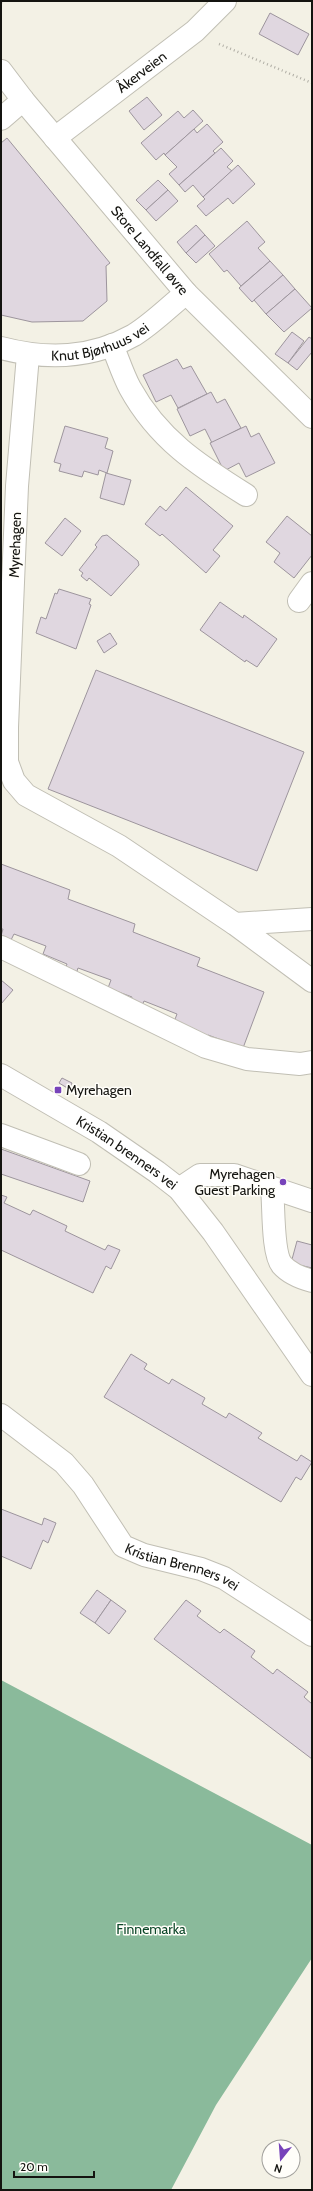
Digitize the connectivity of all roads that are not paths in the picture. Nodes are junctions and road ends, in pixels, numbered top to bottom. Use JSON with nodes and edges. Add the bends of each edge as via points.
{"nodes":[{"id":1,"x":225,"y":1,"type":"edge"},
{"id":2,"x":1,"y":71,"type":"edge"},
{"id":3,"x":23,"y":100,"type":"junction"},
{"id":4,"x":1,"y":119,"type":"edge"},
{"id":5,"x":55,"y":138,"type":"junction"},
{"id":6,"x":186,"y":293,"type":"junction"},
{"id":7,"x":112,"y":345,"type":"junction"},
{"id":8,"x":1,"y":348,"type":"edge"},
{"id":9,"x":28,"y":355,"type":"junction"},
{"id":10,"x":312,"y":417,"type":"edge"},
{"id":11,"x":246,"y":495,"type":"dead end"},
{"id":12,"x":312,"y":583,"type":"edge"},
{"id":13,"x":299,"y":600,"type":"dead end"},
{"id":14,"x":312,"y":919,"type":"edge"},
{"id":15,"x":235,"y":924,"type":"junction"},
{"id":16,"x":1,"y":947,"type":"edge"},
{"id":17,"x":312,"y":981,"type":"edge"},
{"id":18,"x":312,"y":1062,"type":"edge"},
{"id":19,"x":1,"y":1075,"type":"edge"},
{"id":20,"x":1,"y":1135,"type":"edge"},
{"id":21,"x":78,"y":1164,"type":"dead end"},
{"id":22,"x":179,"y":1189,"type":"junction"},
{"id":23,"x":272,"y":1189,"type":"junction"},
{"id":24,"x":312,"y":1201,"type":"edge"},
{"id":25,"x":312,"y":1281,"type":"edge"},
{"id":26,"x":312,"y":1375,"type":"edge"},
{"id":27,"x":1,"y":1415,"type":"edge"},
{"id":28,"x":312,"y":1634,"type":"edge"}],
"edges":[{"from":1,"to":5,"type":"street","name":"Åkerveien","via":[[195,31]]},
{"from":2,"to":3,"type":"street","name":"Store Landfall øvre"},
{"from":3,"to":4,"type":"street"},
{"from":3,"to":5,"type":"street","name":"Store Landfall øvre"},
{"from":5,"to":6,"type":"street","name":"Store Landfall øvre"},
{"from":6,"to":7,"type":"street","name":"Knut Bjørhuus vei","via":[[135,334]]},
{"from":6,"to":10,"type":"street","name":"Store Landfall øvre"},
{"from":7,"to":9,"type":"street","name":"Knut Bjørhuus vei","via":[[84,353],[58,356]]},
{"from":7,"to":11,"type":"street","via":[[129,387],[164,436],[185,455]]},
{"from":8,"to":9,"type":"street","name":"Knut Bjørhuus vei"},
{"from":9,"to":15,"type":"street","name":"Myrehagen","via":[[17,486],[7,762],[14,781],[26,796],[119,846]]},
{"from":12,"to":13,"type":"street"},
{"from":14,"to":15,"type":"street"},
{"from":15,"to":17,"type":"street","name":"Myrehagen"},
{"from":16,"to":18,"type":"street","via":[[206,1047],[247,1059],[300,1064]]},
{"from":19,"to":22,"type":"street","name":"Kristian brenners vei","via":[[99,1132]]},
{"from":20,"to":21,"type":"street"},
{"from":22,"to":23,"type":"street","via":[[200,1175],[234,1175]]},
{"from":22,"to":26,"type":"street","name":"Kristian brenners vei","via":[[217,1238]]},
{"from":23,"to":24,"type":"street"},
{"from":23,"to":25,"type":"street","via":[[277,1249],[281,1264],[297,1276]]},
{"from":27,"to":28,"type":"street","name":"Kristian Brenners vei","via":[[64,1463],[83,1485],[123,1546],[144,1555],[201,1569],[224,1578]]}]}
